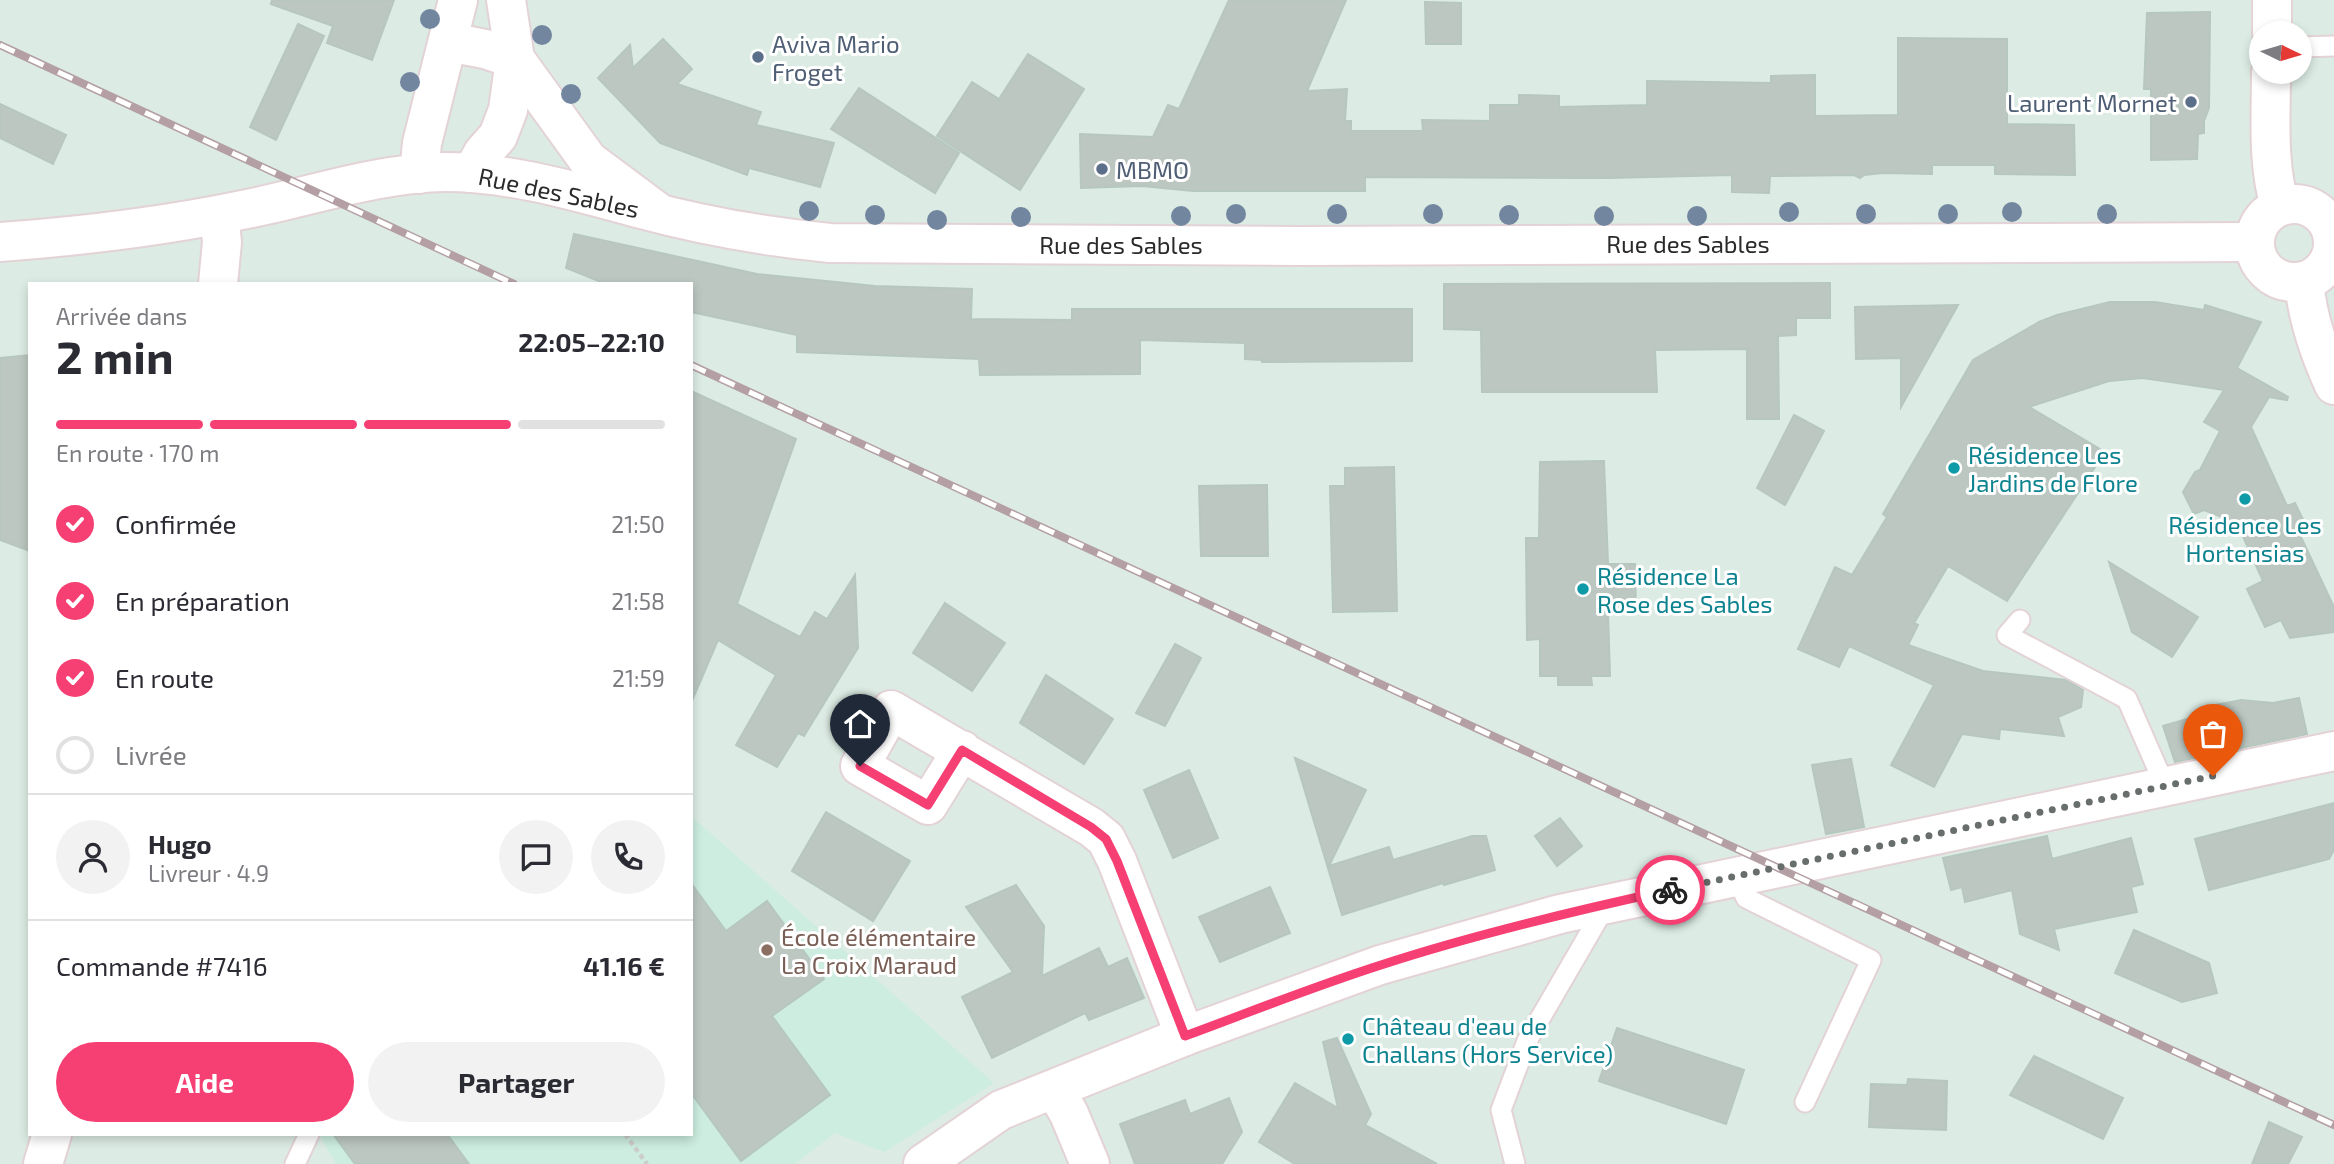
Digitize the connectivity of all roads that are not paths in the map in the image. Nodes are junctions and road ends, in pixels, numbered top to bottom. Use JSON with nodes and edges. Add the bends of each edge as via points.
{"nodes":[{"id":1,"x":458,"y":0,"type":"edge"},
{"id":2,"x":506,"y":0,"type":"edge"},
{"id":3,"x":2272,"y":0,"type":"edge"},
{"id":4,"x":2272,"y":21,"type":"edge"},
{"id":5,"x":448,"y":42,"type":"junction"},
{"id":6,"x":2334,"y":46,"type":"edge"},
{"id":7,"x":2312,"y":47,"type":"edge"},
{"id":8,"x":515,"y":59,"type":"junction"},
{"id":9,"x":2271,"y":84,"type":"edge"},
{"id":10,"x":472,"y":173,"type":"junction"},
{"id":11,"x":419,"y":174,"type":"junction"},
{"id":12,"x":2280,"y":206,"type":"junction"},
{"id":13,"x":660,"y":213,"type":"junction"},
{"id":14,"x":219,"y":215,"type":"junction"},
{"id":15,"x":0,"y":242,"type":"edge"},
{"id":16,"x":2255,"y":242,"type":"junction"},
{"id":17,"x":2304,"y":281,"type":"junction"},
{"id":18,"x":218,"y":282,"type":"edge"},
{"id":19,"x":2334,"y":385,"type":"edge"},
{"id":20,"x":2020,"y":620,"type":"dead end"},
{"id":21,"x":962,"y":750,"type":"dead end"},
{"id":22,"x":2334,"y":751,"type":"edge"},
{"id":23,"x":2165,"y":786,"type":"junction"},
{"id":24,"x":1736,"y":876,"type":"junction"},
{"id":25,"x":1607,"y":904,"type":"junction"},
{"id":26,"x":1185,"y":1036,"type":"junction"},
{"id":27,"x":1055,"y":1089,"type":"junction"},
{"id":28,"x":1805,"y":1102,"type":"dead end"},
{"id":29,"x":51,"y":1136,"type":"edge"},
{"id":30,"x":308,"y":1136,"type":"edge"},
{"id":31,"x":43,"y":1164,"type":"edge"},
{"id":32,"x":295,"y":1164,"type":"edge"},
{"id":33,"x":923,"y":1164,"type":"edge"},
{"id":34,"x":1090,"y":1164,"type":"edge"},
{"id":35,"x":1515,"y":1164,"type":"edge"}],
"edges":[{"from":1,"to":5,"type":"main road"},
{"from":2,"to":8,"type":"main road"},
{"from":3,"to":4,"type":"main road"},
{"from":5,"to":8,"type":"main road"},
{"from":5,"to":11,"type":"main road","via":[[422,143]]},
{"from":6,"to":7,"type":"lane"},
{"from":8,"to":10,"type":"main road","via":[[508,110],[498,135]]},
{"from":8,"to":13,"type":"main road","via":[[588,160]]},
{"from":9,"to":12,"type":"main road","via":[[2273,175]]},
{"from":10,"to":11,"type":"main road","name":"Rue des Sables"},
{"from":10,"to":13,"type":"main road","name":"Rue des Sables","via":[[509,177]]},
{"from":11,"to":14,"type":"main road","name":"Rue des Sables","via":[[348,184]]},
{"from":12,"to":16,"type":"main road","via":[[2262,220]]},
{"from":12,"to":17,"type":"main road","via":[[2304,205],[2325,218],[2332,229],[2332,255],[2326,267]]},
{"from":13,"to":16,"type":"main road","name":"Rue des Sables","via":[[830,243]]},
{"from":14,"to":15,"type":"main road","name":"Rue des Sables"},
{"from":14,"to":18,"type":"main road"},
{"from":16,"to":17,"type":"main road","via":[[2261,265],[2270,274],[2292,283]]},
{"from":17,"to":19,"type":"main road","via":[[2318,345]]},
{"from":20,"to":23,"type":"lane","via":[[2007,635],[2127,699]]},
{"from":21,"to":26,"type":"main road","via":[[1106,839]]},
{"from":22,"to":23,"type":"main road"},
{"from":23,"to":24,"type":"main road"},
{"from":24,"to":25,"type":"main road"},
{"from":24,"to":28,"type":"lane","via":[[1746,898],[1871,960]]},
{"from":25,"to":26,"type":"main road","via":[[1380,965]]},
{"from":25,"to":35,"type":"lane","via":[[1527,1041],[1501,1110]]},
{"from":26,"to":27,"type":"main road"},
{"from":27,"to":33,"type":"main road","via":[[1001,1110]]},
{"from":27,"to":34,"type":"main road"},
{"from":29,"to":31,"type":"main road"},
{"from":30,"to":32,"type":"lane"}]}
